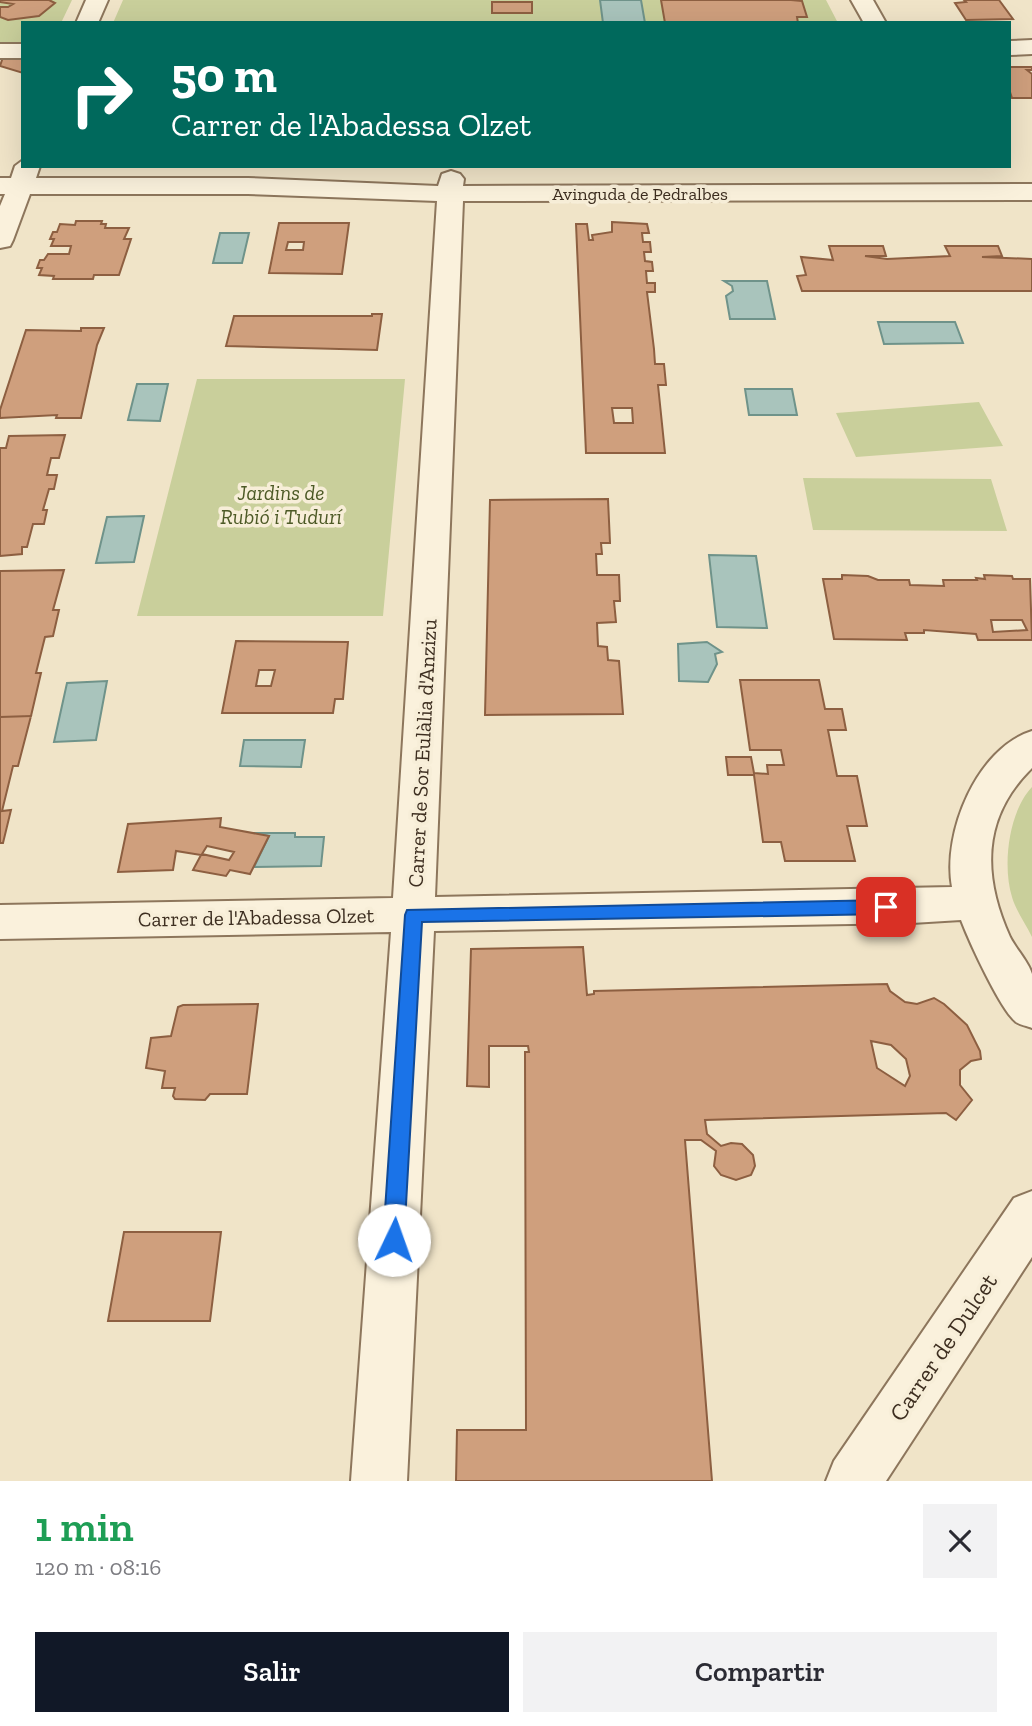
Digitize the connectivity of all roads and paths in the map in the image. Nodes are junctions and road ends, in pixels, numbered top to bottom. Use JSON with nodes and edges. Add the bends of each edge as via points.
{"nodes":[{"id":1,"x":97,"y":0,"type":"edge"},
{"id":2,"x":862,"y":0,"type":"edge"},
{"id":3,"x":88,"y":21,"type":"edge"},
{"id":4,"x":874,"y":21,"type":"edge"},
{"id":5,"x":1032,"y":47,"type":"edge"},
{"id":6,"x":1011,"y":48,"type":"edge"},
{"id":7,"x":0,"y":51,"type":"edge"},
{"id":8,"x":21,"y":51,"type":"edge"},
{"id":9,"x":1032,"y":177,"type":"edge"},
{"id":10,"x":932,"y":179,"type":"edge"},
{"id":11,"x":16,"y":180,"type":"edge"},
{"id":12,"x":451,"y":186,"type":"junction"},
{"id":13,"x":1032,"y":192,"type":"edge"},
{"id":14,"x":0,"y":240,"type":"edge"},
{"id":15,"x":1032,"y":745,"type":"edge"},
{"id":16,"x":974,"y":902,"type":"junction"},
{"id":17,"x":413,"y":915,"type":"junction"},
{"id":18,"x":0,"y":922,"type":"edge"},
{"id":19,"x":1032,"y":1009,"type":"edge"},
{"id":20,"x":1032,"y":1214,"type":"edge"},
{"id":21,"x":379,"y":1481,"type":"edge"},
{"id":22,"x":854,"y":1481,"type":"edge"}],
"edges":[{"from":1,"to":3,"type":"street"},
{"from":2,"to":4,"type":"street"},
{"from":5,"to":6,"type":"street"},
{"from":7,"to":8,"type":"street"},
{"from":9,"to":10,"type":"street","name":"Avinguda de Pedralbes"},
{"from":10,"to":12,"type":"street","name":"Avinguda de Pedralbes"},
{"from":10,"to":13,"type":"street","name":"Avinguda de Pedralbes"},
{"from":11,"to":12,"type":"street","name":"Avinguda de Pedralbes"},
{"from":11,"to":14,"type":"street"},
{"from":12,"to":17,"type":"street","name":"Carrer de Sor Eulàlia d'Anzizu"},
{"from":15,"to":16,"type":"street","via":[[1010,762],[988,791],[974,824],[970,861]]},
{"from":16,"to":17,"type":"street","name":"Carrer de l'Abadessa Olzet"},
{"from":16,"to":19,"type":"street","via":[[1006,975]]},
{"from":17,"to":18,"type":"street","name":"Carrer de l'Abadessa Olzet"},
{"from":17,"to":21,"type":"street","name":"Carrer de Sor Eulàlia d'Anzizu"},
{"from":20,"to":22,"type":"street","name":"Carrer de Dulcet"}]}
